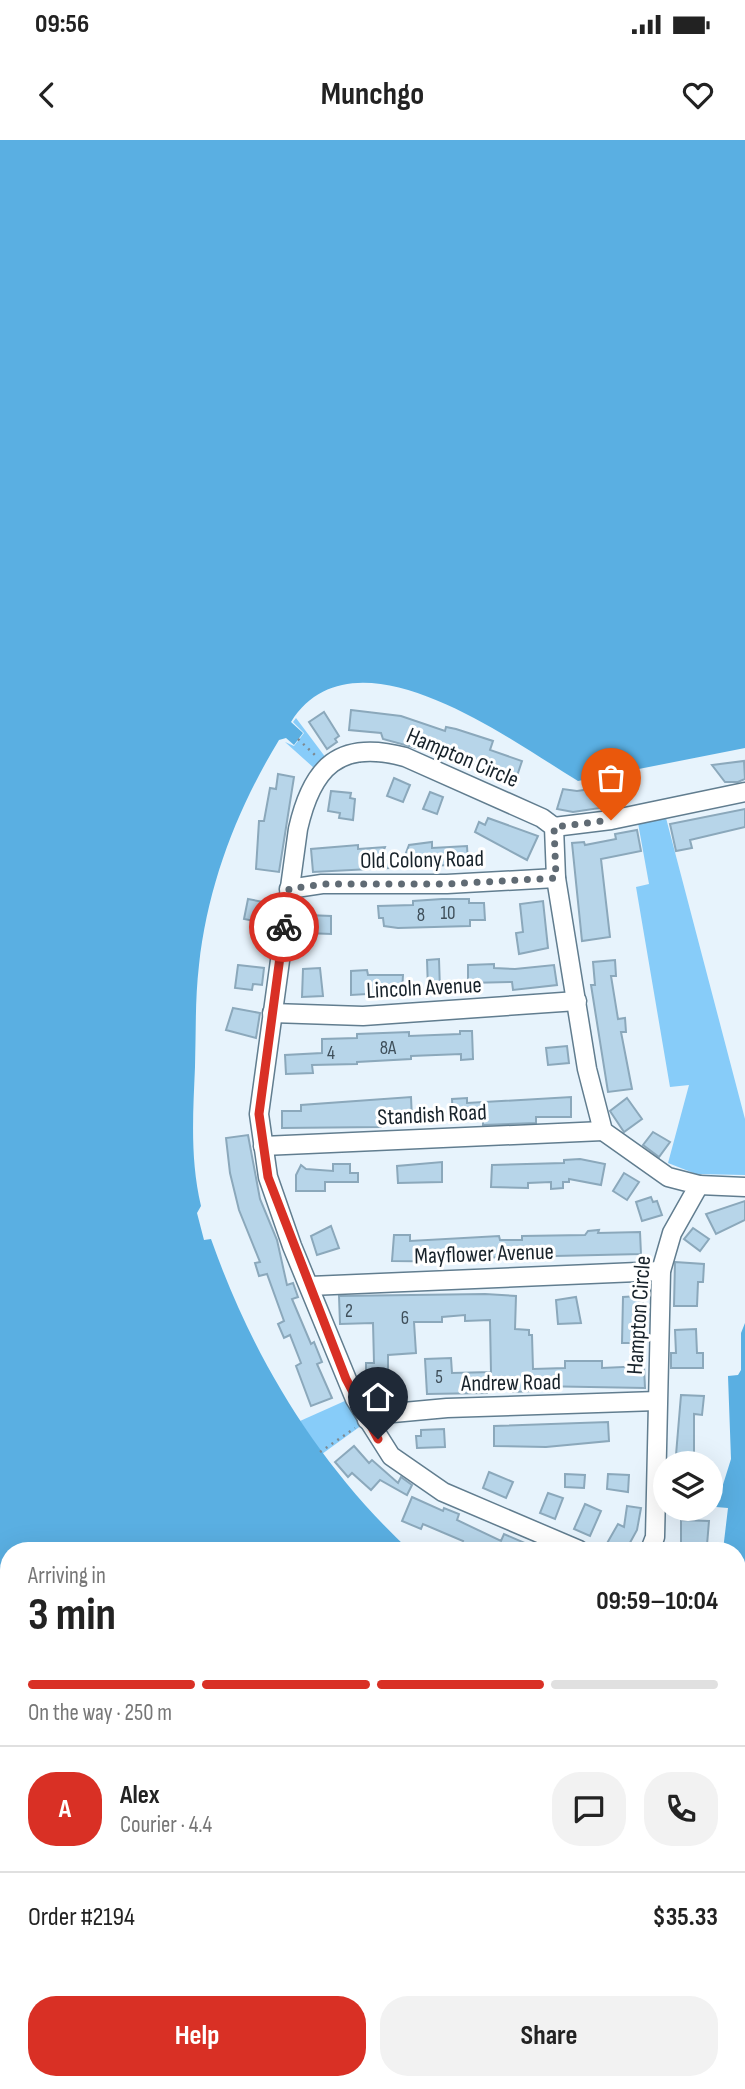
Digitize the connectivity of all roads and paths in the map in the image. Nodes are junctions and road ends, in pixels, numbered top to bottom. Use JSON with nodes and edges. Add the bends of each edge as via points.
{"nodes":[{"id":1,"x":298,"y":739,"type":"dead end"},
{"id":2,"x":326,"y":767,"type":"junction"},
{"id":3,"x":745,"y":792,"type":"edge"},
{"id":4,"x":554,"y":827,"type":"junction"},
{"id":5,"x":556,"y":878,"type":"junction"},
{"id":6,"x":289,"y":889,"type":"junction"},
{"id":7,"x":578,"y":1001,"type":"junction"},
{"id":8,"x":272,"y":1013,"type":"junction"},
{"id":9,"x":603,"y":1131,"type":"junction"},
{"id":10,"x":263,"y":1146,"type":"junction"},
{"id":11,"x":699,"y":1185,"type":"junction"},
{"id":12,"x":745,"y":1187,"type":"edge"},
{"id":13,"x":661,"y":1271,"type":"junction"},
{"id":14,"x":310,"y":1286,"type":"junction"},
{"id":15,"x":657,"y":1401,"type":"junction"},
{"id":16,"x":367,"y":1420,"type":"junction"},
{"id":17,"x":320,"y":1452,"type":"dead end"},
{"id":18,"x":560,"y":1542,"type":"edge"},
{"id":19,"x":653,"y":1542,"type":"edge"}],
"edges":[{"from":1,"to":2,"type":"path"},
{"from":2,"to":4,"type":"street","name":"Hampton Circle","via":[[352,753],[385,751],[446,774]]},
{"from":2,"to":6,"type":"street","via":[[303,805]]},
{"from":3,"to":4,"type":"street"},
{"from":4,"to":5,"type":"street"},
{"from":5,"to":6,"type":"street","name":"Old Colony Road","via":[[323,884]]},
{"from":5,"to":7,"type":"street"},
{"from":6,"to":8,"type":"street"},
{"from":7,"to":8,"type":"street","name":"Lincoln Avenue","via":[[363,1016]]},
{"from":7,"to":9,"type":"street","via":[[587,1069]]},
{"from":8,"to":10,"type":"street","via":[[259,1114]]},
{"from":9,"to":10,"type":"street","name":"Standish Road"},
{"from":9,"to":11,"type":"street","via":[[667,1177]]},
{"from":10,"to":14,"type":"street","via":[[268,1177]]},
{"from":11,"to":12,"type":"street"},
{"from":11,"to":13,"type":"street","name":"Hampton Circle","via":[[672,1233]]},
{"from":13,"to":14,"type":"street","name":"Mayflower Avenue"},
{"from":13,"to":15,"type":"street","name":"Hampton Circle"},
{"from":14,"to":16,"type":"street"},
{"from":15,"to":16,"type":"street","name":"Andrew Road","via":[[406,1411]]},
{"from":15,"to":19,"type":"street","name":"Hampton Circle"},
{"from":16,"to":17,"type":"path"},
{"from":16,"to":18,"type":"street","via":[[391,1456],[411,1472],[482,1510]]}]}
